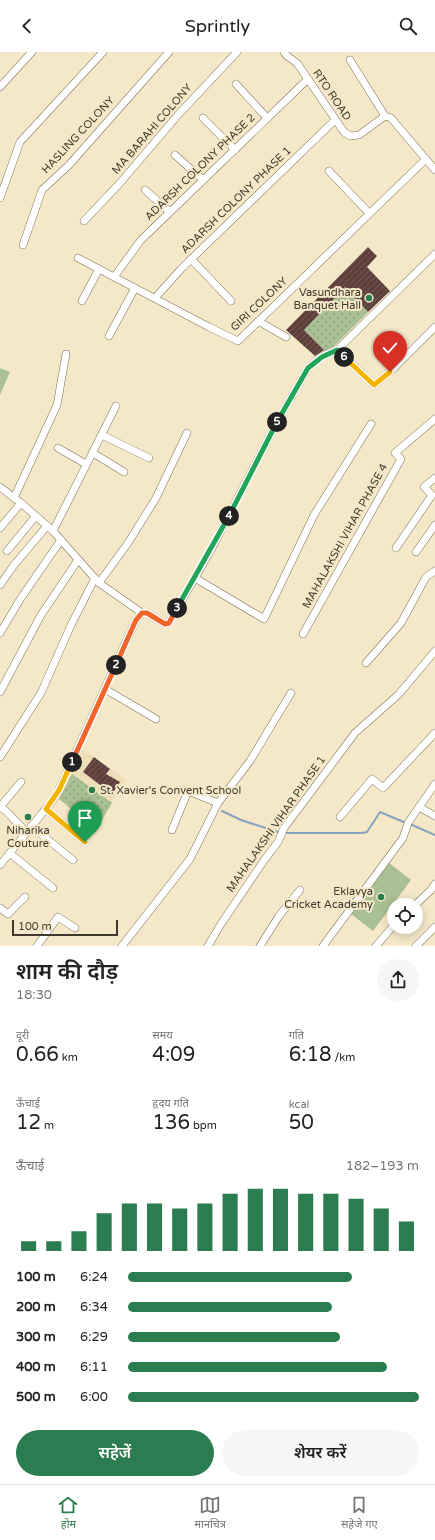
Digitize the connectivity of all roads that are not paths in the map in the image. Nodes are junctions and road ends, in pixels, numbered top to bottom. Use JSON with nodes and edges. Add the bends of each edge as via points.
{"nodes":[{"id":1,"x":32,"y":52,"type":"edge"},
{"id":2,"x":103,"y":52,"type":"edge"},
{"id":3,"x":169,"y":52,"type":"edge"},
{"id":4,"x":237,"y":52,"type":"edge"},
{"id":5,"x":284,"y":52,"type":"edge"},
{"id":6,"x":350,"y":60,"type":"dead end"},
{"id":7,"x":308,"y":79,"type":"junction"},
{"id":8,"x":236,"y":84,"type":"dead end"},
{"id":9,"x":0,"y":87,"type":"edge"},
{"id":10,"x":385,"y":116,"type":"junction"},
{"id":11,"x":203,"y":118,"type":"dead end"},
{"id":12,"x":267,"y":118,"type":"junction"},
{"id":13,"x":335,"y":120,"type":"junction"},
{"id":14,"x":235,"y":150,"type":"junction"},
{"id":15,"x":175,"y":155,"type":"dead end"},
{"id":16,"x":426,"y":159,"type":"junction"},
{"id":17,"x":435,"y":170,"type":"edge"},
{"id":18,"x":329,"y":171,"type":"dead end"},
{"id":19,"x":203,"y":180,"type":"junction"},
{"id":20,"x":145,"y":190,"type":"dead end"},
{"id":21,"x":0,"y":198,"type":"edge"},
{"id":22,"x":169,"y":211,"type":"junction"},
{"id":23,"x":369,"y":213,"type":"junction"},
{"id":24,"x":84,"y":221,"type":"dead end"},
{"id":25,"x":23,"y":245,"type":"dead end"},
{"id":26,"x":435,"y":254,"type":"edge"},
{"id":27,"x":78,"y":258,"type":"dead end"},
{"id":28,"x":191,"y":259,"type":"junction"},
{"id":29,"x":99,"y":269,"type":"junction"},
{"id":30,"x":114,"y":277,"type":"junction"},
{"id":31,"x":134,"y":288,"type":"junction"},
{"id":32,"x":155,"y":298,"type":"junction"},
{"id":33,"x":230,"y":300,"type":"dead end"},
{"id":34,"x":82,"y":301,"type":"dead end"},
{"id":35,"x":258,"y":321,"type":"junction"},
{"id":36,"x":435,"y":327,"type":"edge"},
{"id":37,"x":109,"y":336,"type":"dead end"},
{"id":38,"x":286,"y":337,"type":"dead end"},
{"id":39,"x":337,"y":350,"type":"junction"},
{"id":40,"x":66,"y":354,"type":"dead end"},
{"id":41,"x":116,"y":406,"type":"dead end"},
{"id":42,"x":435,"y":419,"type":"edge"},
{"id":43,"x":371,"y":424,"type":"dead end"},
{"id":44,"x":186,"y":433,"type":"dead end"},
{"id":45,"x":102,"y":435,"type":"junction"},
{"id":46,"x":58,"y":448,"type":"dead end"},
{"id":47,"x":93,"y":453,"type":"junction"},
{"id":48,"x":149,"y":458,"type":"dead end"},
{"id":49,"x":86,"y":464,"type":"junction"},
{"id":50,"x":124,"y":472,"type":"dead end"},
{"id":51,"x":435,"y":478,"type":"edge"},
{"id":52,"x":0,"y":487,"type":"edge"},
{"id":53,"x":14,"y":498,"type":"junction"},
{"id":54,"x":21,"y":503,"type":"junction"},
{"id":55,"x":36,"y":516,"type":"junction"},
{"id":56,"x":435,"y":525,"type":"edge"},
{"id":57,"x":47,"y":526,"type":"junction"},
{"id":58,"x":0,"y":528,"type":"edge"},
{"id":59,"x":53,"y":531,"type":"junction"},
{"id":60,"x":61,"y":540,"type":"junction"},
{"id":61,"x":396,"y":548,"type":"dead end"},
{"id":62,"x":7,"y":551,"type":"dead end"},
{"id":63,"x":416,"y":552,"type":"dead end"},
{"id":64,"x":78,"y":560,"type":"junction"},
{"id":65,"x":435,"y":571,"type":"edge"},
{"id":66,"x":194,"y":578,"type":"junction"},
{"id":67,"x":97,"y":580,"type":"junction"},
{"id":68,"x":0,"y":585,"type":"edge"},
{"id":69,"x":142,"y":613,"type":"junction"},
{"id":70,"x":0,"y":634,"type":"edge"},
{"id":71,"x":303,"y":634,"type":"dead end"},
{"id":72,"x":435,"y":651,"type":"edge"},
{"id":73,"x":366,"y":663,"type":"dead end"},
{"id":74,"x":105,"y":689,"type":"junction"},
{"id":75,"x":0,"y":692,"type":"edge"},
{"id":76,"x":291,"y":693,"type":"dead end"},
{"id":77,"x":156,"y":719,"type":"dead end"},
{"id":78,"x":435,"y":733,"type":"edge"},
{"id":79,"x":0,"y":757,"type":"edge"},
{"id":80,"x":21,"y":782,"type":"dead end"},
{"id":81,"x":435,"y":784,"type":"edge"},
{"id":82,"x":218,"y":803,"type":"junction"},
{"id":83,"x":0,"y":807,"type":"edge"},
{"id":84,"x":419,"y":807,"type":"junction"},
{"id":85,"x":46,"y":809,"type":"junction"},
{"id":86,"x":435,"y":816,"type":"edge"},
{"id":87,"x":340,"y":817,"type":"dead end"},
{"id":88,"x":28,"y":829,"type":"junction"},
{"id":89,"x":172,"y":830,"type":"dead end"},
{"id":90,"x":85,"y":842,"type":"dead end"},
{"id":91,"x":9,"y":854,"type":"junction"},
{"id":92,"x":73,"y":860,"type":"dead end"},
{"id":93,"x":0,"y":865,"type":"edge"},
{"id":94,"x":435,"y":884,"type":"edge"},
{"id":95,"x":53,"y":888,"type":"dead end"},
{"id":96,"x":300,"y":890,"type":"dead end"},
{"id":97,"x":25,"y":896,"type":"dead end"},
{"id":98,"x":422,"y":898,"type":"edge"},
{"id":99,"x":0,"y":908,"type":"edge"},
{"id":100,"x":435,"y":927,"type":"edge"},
{"id":101,"x":75,"y":928,"type":"dead end"},
{"id":102,"x":387,"y":933,"type":"edge"},
{"id":103,"x":37,"y":946,"type":"edge"},
{"id":104,"x":122,"y":946,"type":"edge"},
{"id":105,"x":208,"y":946,"type":"edge"},
{"id":106,"x":260,"y":946,"type":"edge"},
{"id":107,"x":323,"y":946,"type":"edge"},
{"id":108,"x":376,"y":946,"type":"edge"},
{"id":109,"x":416,"y":946,"type":"edge"}],
"edges":[{"from":1,"to":9,"type":"street"},
{"from":2,"to":21,"type":"street","via":[[20,142]]},
{"from":3,"to":25,"type":"street","name":"HASLING COLONY","via":[[69,165],[42,190]]},
{"from":4,"to":24,"type":"street","name":"MA BARAHI COLONY"},
{"from":5,"to":7,"type":"street","name":"RTO ROAD","via":[[297,63]]},
{"from":6,"to":10,"type":"street"},
{"from":7,"to":12,"type":"street","name":"ADARSH COLONY PHASE 2"},
{"from":7,"to":13,"type":"street","name":"RTO ROAD"},
{"from":8,"to":12,"type":"street"},
{"from":10,"to":13,"type":"street","name":"RTO ROAD","via":[[359,135],[350,136]]},
{"from":10,"to":16,"type":"street","via":[[391,118]]},
{"from":11,"to":14,"type":"street"},
{"from":12,"to":14,"type":"street","name":"ADARSH COLONY PHASE 2"},
{"from":13,"to":28,"type":"street","name":"ADARSH COLONY PHASE 1"},
{"from":14,"to":19,"type":"street","name":"ADARSH COLONY PHASE 2"},
{"from":15,"to":19,"type":"street"},
{"from":16,"to":17,"type":"street"},
{"from":16,"to":23,"type":"street","name":"GIRI COLONY"},
{"from":18,"to":23,"type":"street"},
{"from":19,"to":22,"type":"street","name":"ADARSH COLONY PHASE 2"},
{"from":20,"to":22,"type":"street"},
{"from":22,"to":30,"type":"street","name":"ADARSH COLONY PHASE 2","via":[[140,240]]},
{"from":23,"to":35,"type":"street","name":"GIRI COLONY"},
{"from":26,"to":39,"type":"street"},
{"from":27,"to":29,"type":"street","name":"GIRI COLONY"},
{"from":28,"to":32,"type":"street","name":"ADARSH COLONY PHASE 1"},
{"from":28,"to":33,"type":"street"},
{"from":29,"to":30,"type":"street","name":"GIRI COLONY"},
{"from":29,"to":34,"type":"street"},
{"from":30,"to":31,"type":"street","name":"GIRI COLONY"},
{"from":31,"to":32,"type":"street","name":"GIRI COLONY"},
{"from":31,"to":37,"type":"street"},
{"from":32,"to":35,"type":"street","name":"GIRI COLONY","via":[[238,341]]},
{"from":35,"to":38,"type":"street"},
{"from":36,"to":39,"type":"street","via":[[374,385]]},
{"from":39,"to":66,"type":"street","via":[[308,368]]},
{"from":40,"to":53,"type":"street","via":[[56,405]]},
{"from":41,"to":45,"type":"street"},
{"from":42,"to":71,"type":"street","name":"MAHALAKSHI VIHAR PHASE 4","via":[[395,453],[400,459]]},
{"from":43,"to":66,"type":"street","via":[[314,515],[264,619]]},
{"from":44,"to":67,"type":"street","via":[[156,498],[128,543]]},
{"from":45,"to":47,"type":"street"},
{"from":45,"to":48,"type":"street"},
{"from":46,"to":49,"type":"street"},
{"from":47,"to":49,"type":"street"},
{"from":47,"to":50,"type":"street"},
{"from":49,"to":59,"type":"street"},
{"from":51,"to":61,"type":"street","via":[[424,487],[432,495]]},
{"from":52,"to":53,"type":"street"},
{"from":53,"to":54,"type":"street"},
{"from":54,"to":55,"type":"street"},
{"from":54,"to":58,"type":"street"},
{"from":55,"to":57,"type":"street"},
{"from":55,"to":62,"type":"street"},
{"from":56,"to":63,"type":"street"},
{"from":57,"to":59,"type":"street"},
{"from":57,"to":68,"type":"street"},
{"from":59,"to":60,"type":"street"},
{"from":60,"to":64,"type":"street"},
{"from":60,"to":70,"type":"street"},
{"from":64,"to":67,"type":"street"},
{"from":64,"to":75,"type":"street","via":[[41,615]]},
{"from":65,"to":73,"type":"street","via":[[426,577],[401,623]]},
{"from":66,"to":69,"type":"street","via":[[169,623],[165,624],[147,613]]},
{"from":67,"to":69,"type":"street"},
{"from":67,"to":79,"type":"street","via":[[71,625],[41,693]]},
{"from":69,"to":74,"type":"street","via":[[136,620]]},
{"from":72,"to":105,"type":"street","name":"MAHALAKSHI VIHAR PHASE 1","via":[[399,694],[355,732],[284,828],[278,842],[220,924]]},
{"from":74,"to":77,"type":"street"},
{"from":74,"to":85,"type":"street","via":[[59,790]]},
{"from":76,"to":82,"type":"street","via":[[250,761]]},
{"from":78,"to":87,"type":"street","via":[[383,788],[372,779]]},
{"from":80,"to":83,"type":"street"},
{"from":81,"to":84,"type":"street"},
{"from":82,"to":89,"type":"street","via":[[188,791]]},
{"from":82,"to":104,"type":"street","via":[[190,858]]},
{"from":83,"to":88,"type":"street"},
{"from":84,"to":86,"type":"street"},
{"from":84,"to":107,"type":"street","via":[[408,823],[403,838]]},
{"from":85,"to":88,"type":"street"},
{"from":85,"to":90,"type":"street"},
{"from":88,"to":91,"type":"street"},
{"from":88,"to":92,"type":"street"},
{"from":91,"to":93,"type":"street"},
{"from":91,"to":95,"type":"street"},
{"from":94,"to":98,"type":"street"},
{"from":96,"to":106,"type":"street"},
{"from":97,"to":99,"type":"street","via":[[8,914]]},
{"from":100,"to":109,"type":"street"},
{"from":101,"to":103,"type":"street","via":[[58,917]]},
{"from":102,"to":108,"type":"street"}]}
